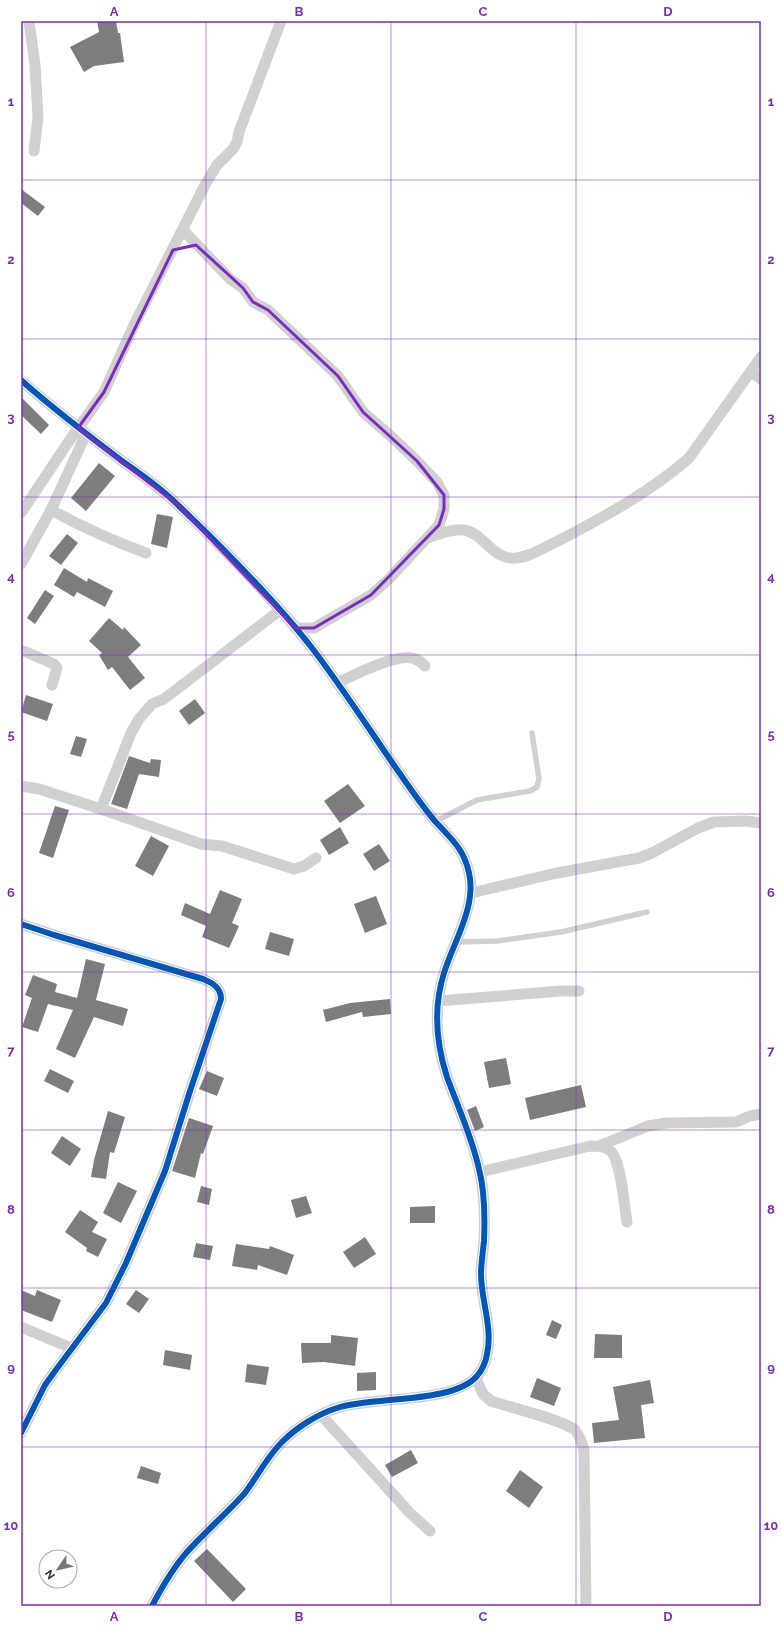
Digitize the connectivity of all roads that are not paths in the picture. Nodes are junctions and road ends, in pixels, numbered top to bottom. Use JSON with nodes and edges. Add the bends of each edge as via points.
{"nodes":[{"id":1,"x":29,"y":21,"type":"edge"},
{"id":2,"x":281,"y":21,"type":"edge"},
{"id":3,"x":34,"y":151,"type":"dead end"},
{"id":4,"x":183,"y":230,"type":"junction"},
{"id":5,"x":196,"y":245,"type":"junction"},
{"id":6,"x":173,"y":250,"type":"junction"},
{"id":7,"x":761,"y":356,"type":"edge"},
{"id":8,"x":751,"y":372,"type":"junction"},
{"id":9,"x":761,"y":379,"type":"edge"},
{"id":10,"x":21,"y":380,"type":"edge"},
{"id":11,"x":82,"y":431,"type":"junction"},
{"id":12,"x":51,"y":510,"type":"junction"},
{"id":13,"x":21,"y":513,"type":"edge"},
{"id":14,"x":428,"y":538,"type":"junction"},
{"id":15,"x":146,"y":553,"type":"dead end"},
{"id":16,"x":21,"y":564,"type":"edge"},
{"id":17,"x":280,"y":610,"type":"junction"},
{"id":18,"x":295,"y":628,"type":"junction"},
{"id":19,"x":314,"y":628,"type":"junction"},
{"id":20,"x":310,"y":646,"type":"junction"},
{"id":21,"x":21,"y":650,"type":"edge"},
{"id":22,"x":425,"y":666,"type":"dead end"},
{"id":23,"x":337,"y":683,"type":"junction"},
{"id":24,"x":52,"y":685,"type":"dead end"},
{"id":25,"x":532,"y":733,"type":"dead end"},
{"id":26,"x":21,"y":786,"type":"edge"},
{"id":27,"x":101,"y":809,"type":"junction"},
{"id":28,"x":436,"y":821,"type":"junction"},
{"id":29,"x":761,"y":823,"type":"edge"},
{"id":30,"x":316,"y":858,"type":"dead end"},
{"id":31,"x":471,"y":893,"type":"junction"},
{"id":32,"x":647,"y":912,"type":"dead end"},
{"id":33,"x":21,"y":924,"type":"edge"},
{"id":34,"x":457,"y":942,"type":"junction"},
{"id":35,"x":580,"y":992,"type":"dead end"},
{"id":36,"x":438,"y":1001,"type":"junction"},
{"id":37,"x":761,"y":1114,"type":"edge"},
{"id":38,"x":599,"y":1146,"type":"junction"},
{"id":39,"x":480,"y":1172,"type":"junction"},
{"id":40,"x":627,"y":1222,"type":"dead end"},
{"id":41,"x":21,"y":1327,"type":"edge"},
{"id":42,"x":72,"y":1348,"type":"junction"},
{"id":43,"x":476,"y":1378,"type":"junction"},
{"id":44,"x":321,"y":1415,"type":"junction"},
{"id":45,"x":21,"y":1433,"type":"edge"},
{"id":46,"x":430,"y":1531,"type":"dead end"},
{"id":47,"x":152,"y":1606,"type":"edge"},
{"id":48,"x":586,"y":1606,"type":"edge"}],
"edges":[{"from":1,"to":3,"type":"street","via":[[36,65],[38,117]]},
{"from":2,"to":4,"type":"street","via":[[237,142],[212,172]]},
{"from":4,"to":5,"type":"street"},
{"from":4,"to":6,"type":"street"},
{"from":5,"to":6,"type":"street"},
{"from":5,"to":14,"type":"street","via":[[230,279],[243,288],[253,302],[268,310],[338,376],[363,412],[437,482],[444,495],[444,509],[439,524]]},
{"from":6,"to":11,"type":"street","via":[[134,325],[104,392]]},
{"from":7,"to":8,"type":"street"},
{"from":8,"to":9,"type":"street"},
{"from":8,"to":14,"type":"street","via":[[689,458],[674,471],[601,519],[534,552],[516,558],[504,557],[492,550],[477,535],[464,530],[449,531]]},
{"from":10,"to":11,"type":"street"},
{"from":11,"to":12,"type":"street"},
{"from":11,"to":13,"type":"street"},
{"from":11,"to":17,"type":"street","via":[[178,505]]},
{"from":12,"to":15,"type":"street","via":[[111,540]]},
{"from":12,"to":16,"type":"street"},
{"from":14,"to":19,"type":"street","via":[[370,596]]},
{"from":17,"to":18,"type":"street"},
{"from":17,"to":27,"type":"street","via":[[145,711],[131,733]]},
{"from":18,"to":19,"type":"street"},
{"from":18,"to":20,"type":"street"},
{"from":19,"to":20,"type":"street"},
{"from":20,"to":23,"type":"street"},
{"from":21,"to":24,"type":"street","via":[[54,664],[57,668]]},
{"from":22,"to":23,"type":"street","via":[[412,658],[404,658],[378,665]]},
{"from":23,"to":28,"type":"street"},
{"from":25,"to":28,"type":"lane","via":[[539,779],[537,787],[530,791],[476,800]]},
{"from":26,"to":27,"type":"street","via":[[39,789]]},
{"from":27,"to":30,"type":"street","via":[[201,844],[222,846],[294,869]]},
{"from":28,"to":31,"type":"street","via":[[455,841],[465,858]]},
{"from":29,"to":31,"type":"street","via":[[714,822],[639,858],[552,874]]},
{"from":31,"to":34,"type":"street"},
{"from":32,"to":34,"type":"lane","via":[[561,932],[497,941]]},
{"from":33,"to":42,"type":"street","via":[[203,979],[214,984],[221,995],[165,1171],[106,1303]]},
{"from":34,"to":36,"type":"street","via":[[444,974]]},
{"from":35,"to":36,"type":"street","via":[[562,991]]},
{"from":36,"to":39,"type":"street","via":[[437,1032],[441,1053]]},
{"from":37,"to":38,"type":"street","via":[[736,1122],[667,1123],[648,1126]]},
{"from":38,"to":39,"type":"street"},
{"from":38,"to":40,"type":"street","via":[[612,1154],[619,1172]]},
{"from":39,"to":43,"type":"street","via":[[484,1218],[482,1296],[488,1332],[488,1352]]},
{"from":41,"to":42,"type":"street"},
{"from":42,"to":45,"type":"street","via":[[45,1385]]},
{"from":43,"to":44,"type":"street","via":[[460,1388],[441,1393],[340,1407]]},
{"from":43,"to":48,"type":"street","via":[[483,1394],[491,1401],[561,1423],[574,1430],[580,1438],[584,1450]]},
{"from":44,"to":46,"type":"street","via":[[410,1513]]},
{"from":44,"to":47,"type":"street","via":[[282,1442],[244,1493],[174,1568]]}]}
